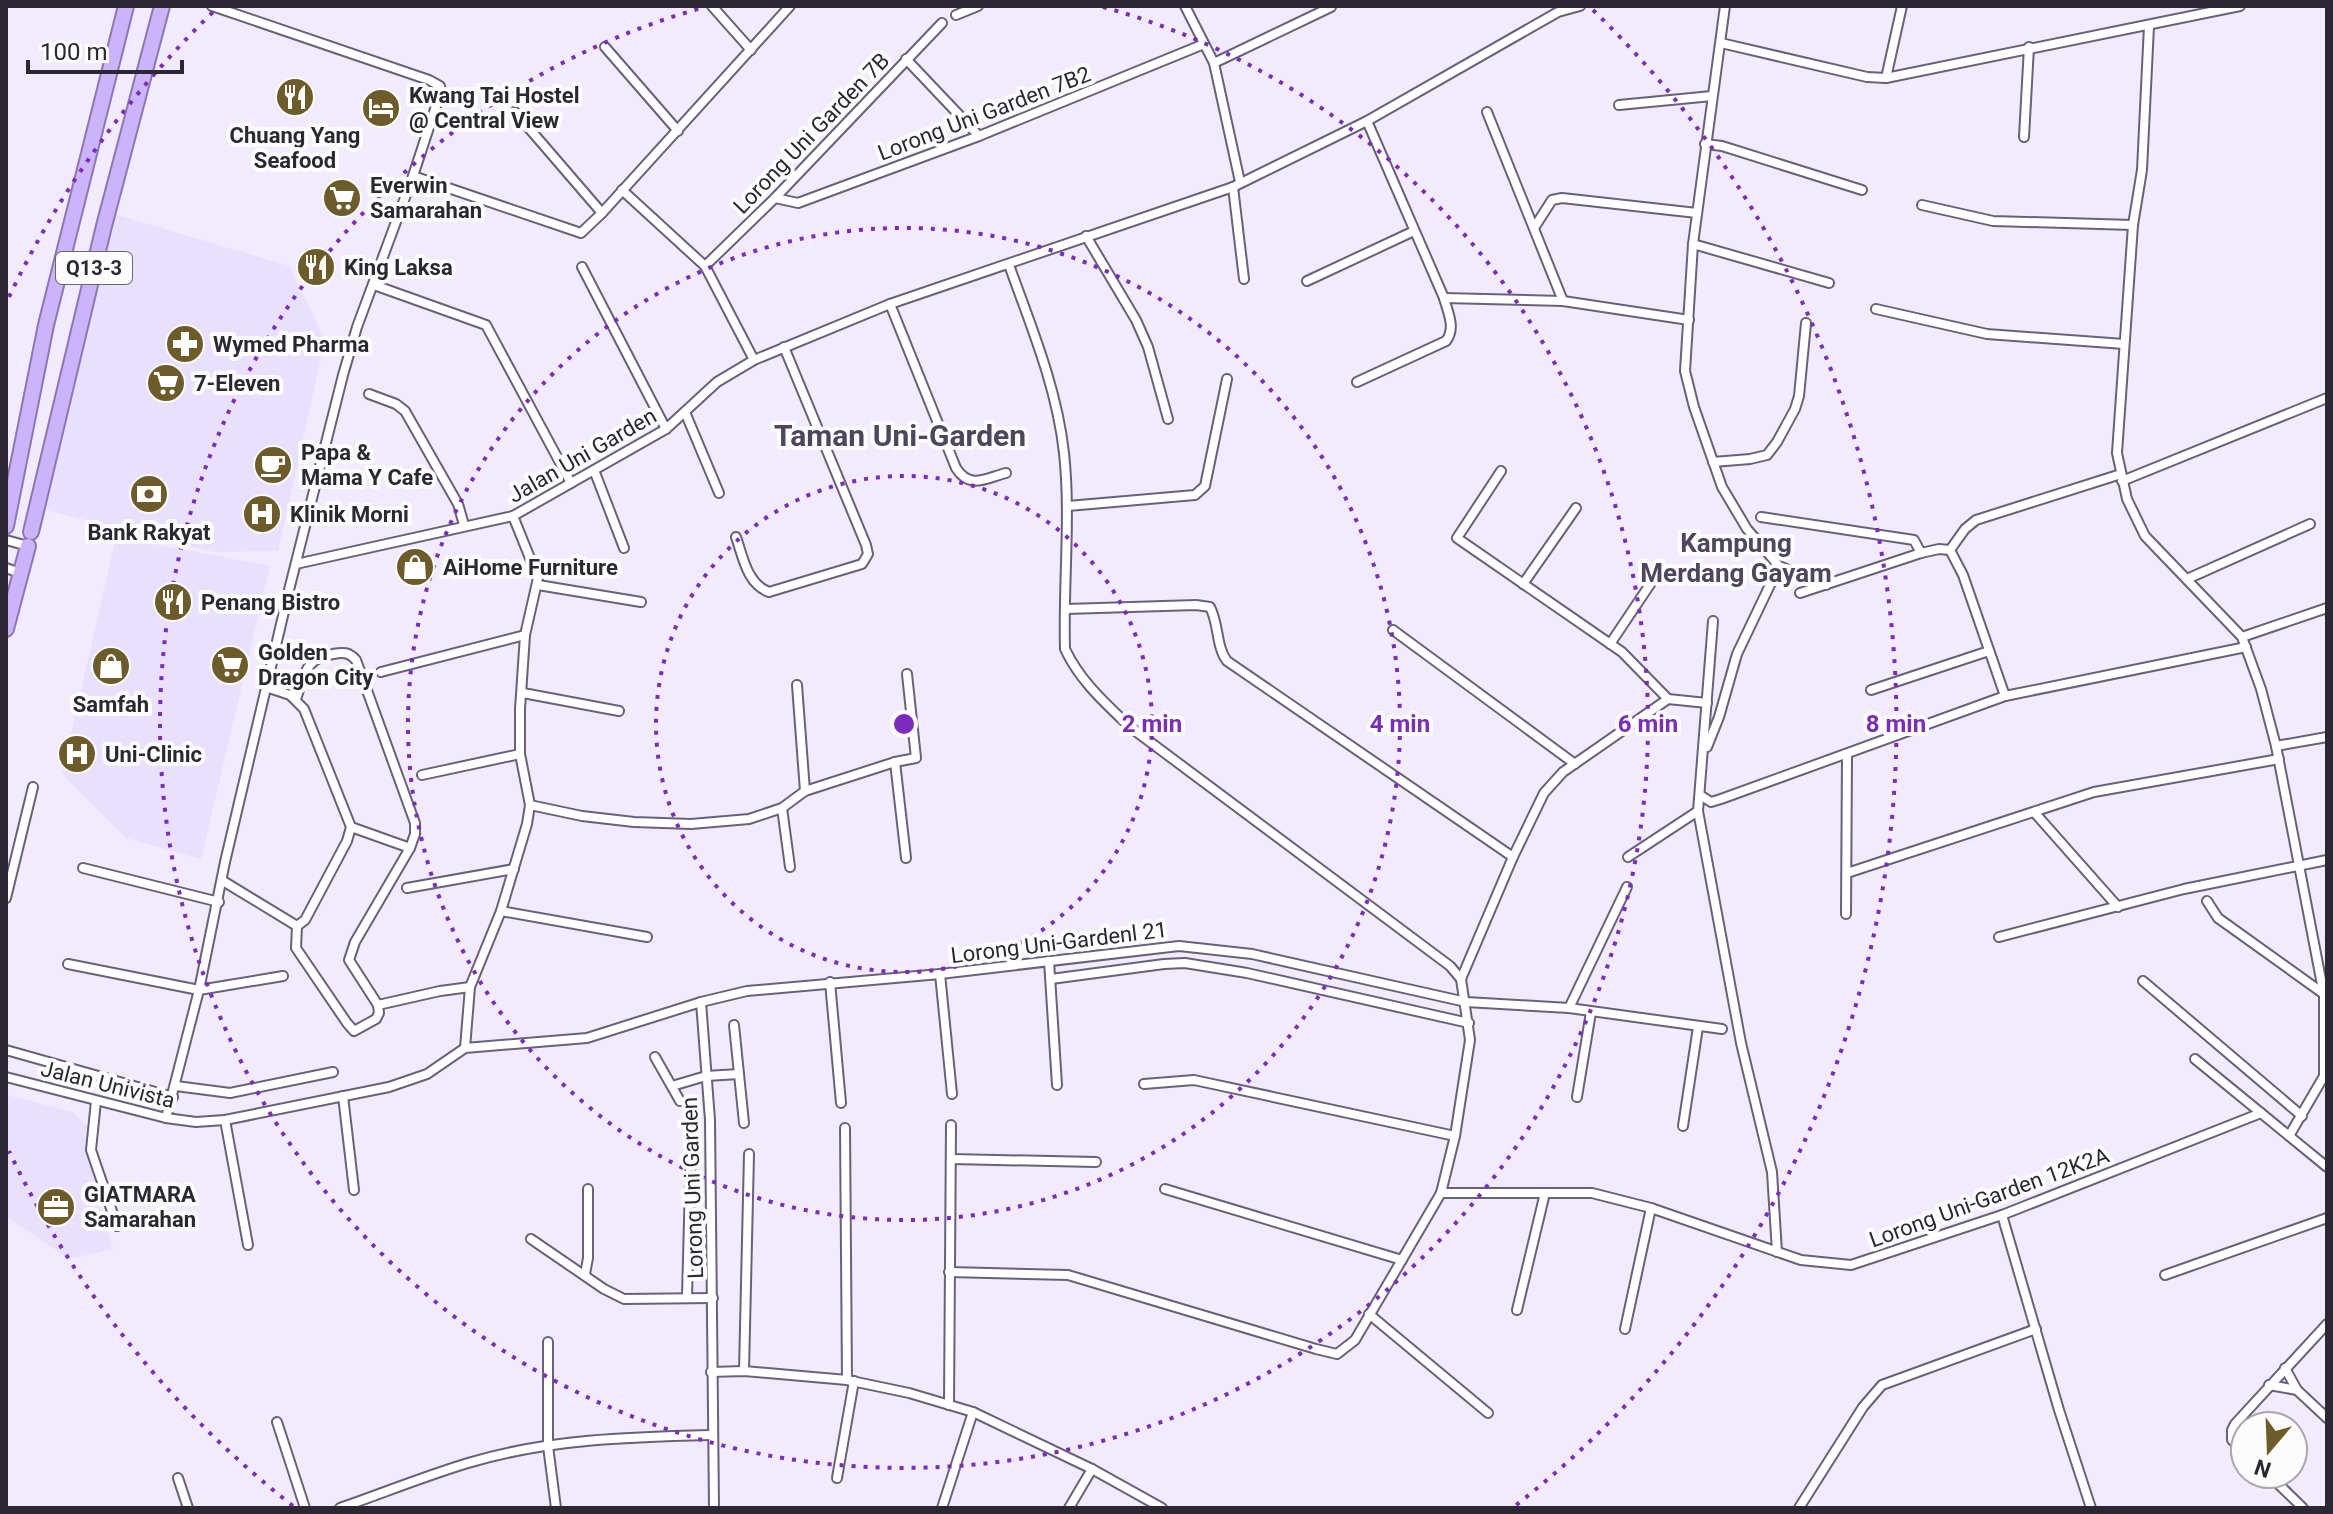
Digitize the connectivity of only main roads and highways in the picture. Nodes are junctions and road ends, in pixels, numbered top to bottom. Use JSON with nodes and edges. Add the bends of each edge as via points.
{"nodes":[{"id":1,"x":126,"y":6,"type":"edge"},
{"id":2,"x":162,"y":6,"type":"edge"},
{"id":3,"x":11,"y":486,"type":"edge"},
{"id":4,"x":6,"y":526,"type":"edge"},
{"id":5,"x":13,"y":571,"type":"edge"},
{"id":6,"x":6,"y":629,"type":"edge"}],
"edges":[{"from":1,"to":3,"type":"highway","number":"Q13-3"},
{"from":2,"to":5,"type":"highway","number":"Q13-3","via":[[29,539]]},
{"from":3,"to":4,"type":"highway","number":"Q13-3"},
{"from":5,"to":6,"type":"highway","number":"Q13-3"}]}
